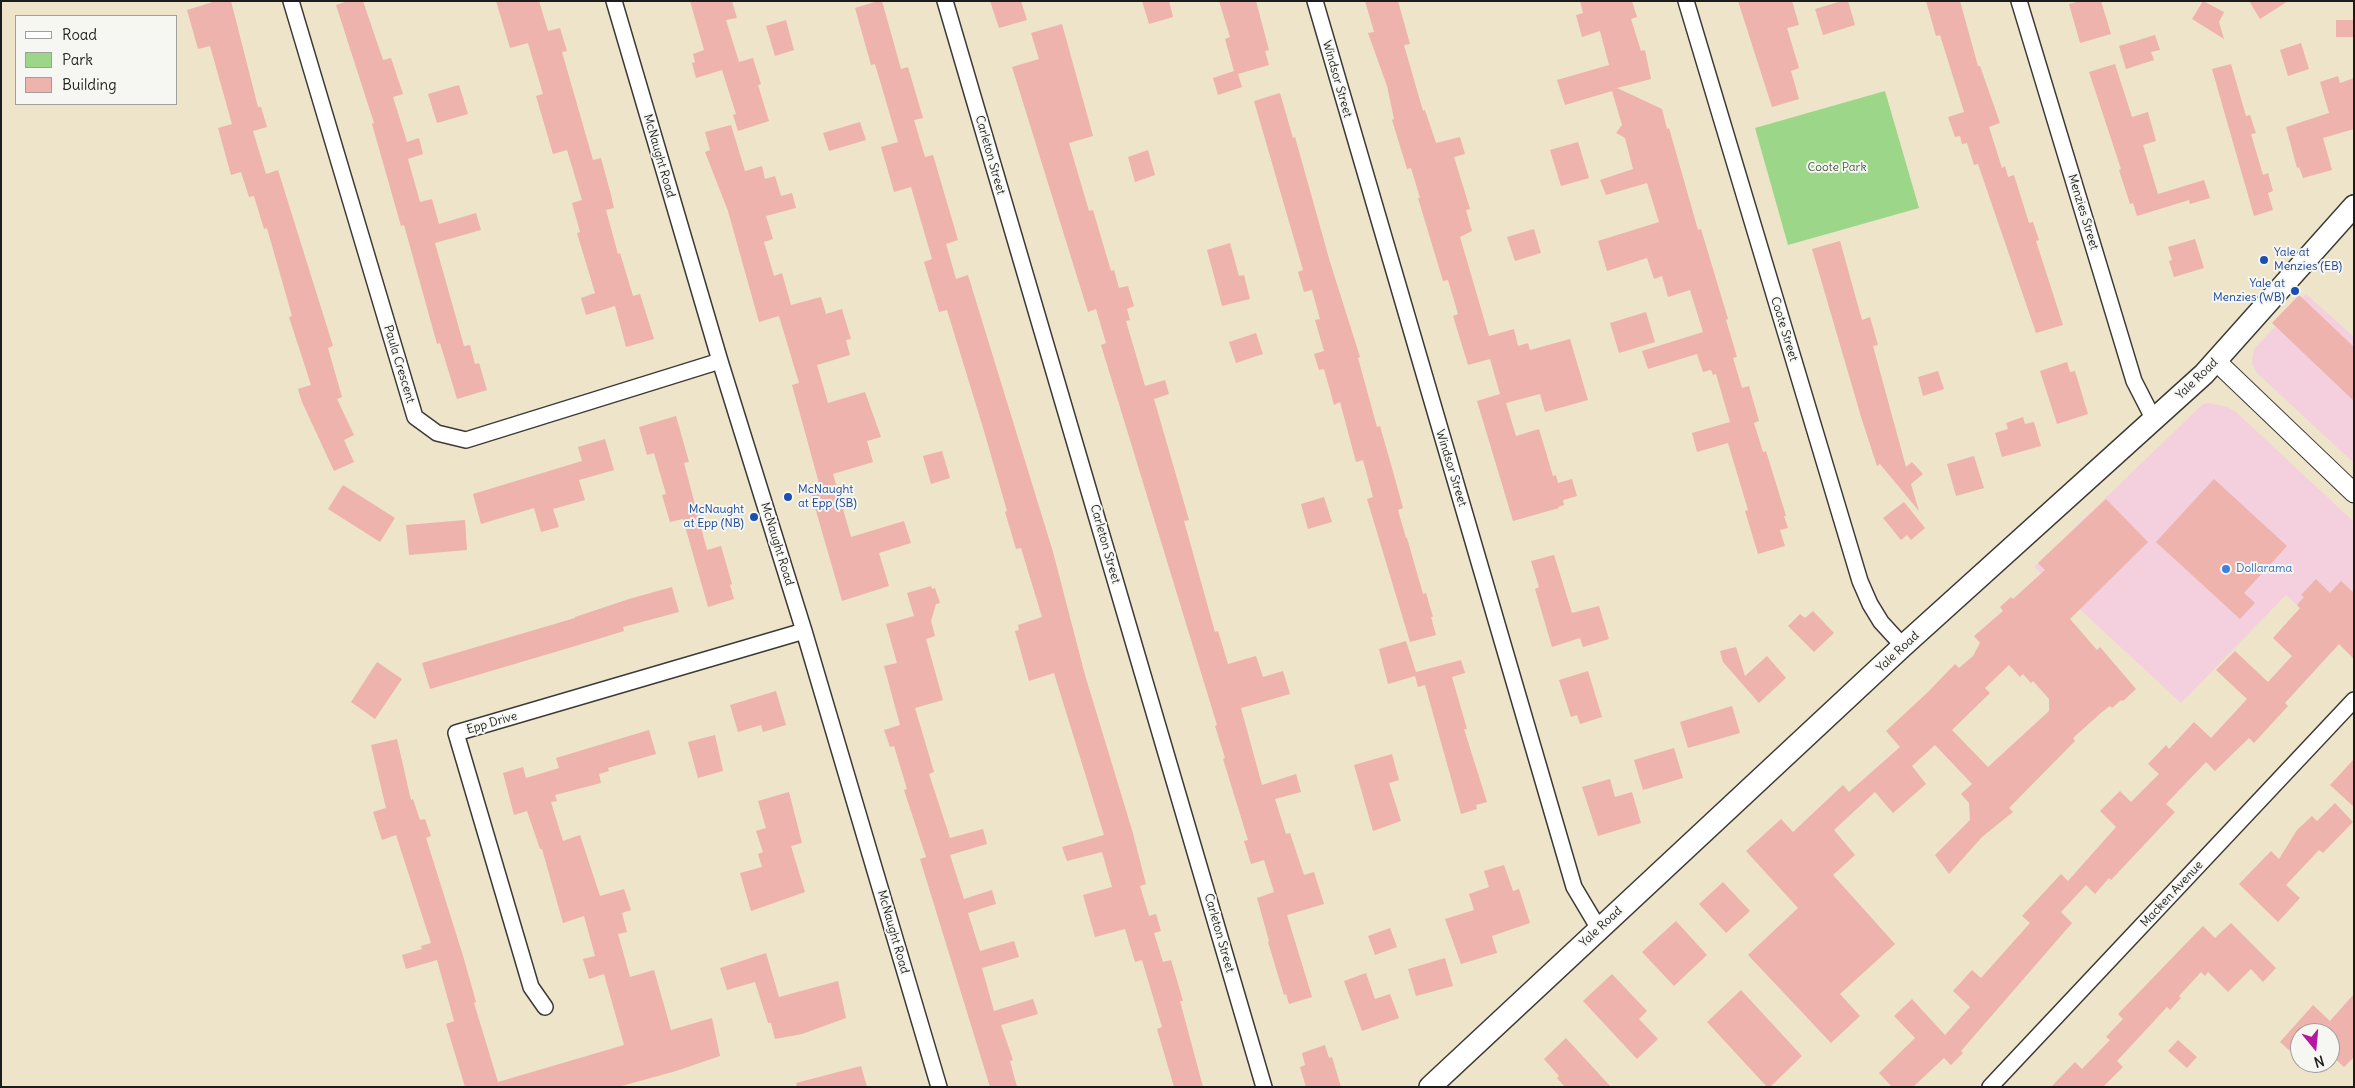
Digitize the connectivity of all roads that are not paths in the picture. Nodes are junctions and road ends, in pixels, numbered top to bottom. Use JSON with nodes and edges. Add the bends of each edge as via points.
{"nodes":[{"id":1,"x":291,"y":1,"type":"edge"},
{"id":2,"x":614,"y":1,"type":"edge"},
{"id":3,"x":945,"y":1,"type":"edge"},
{"id":4,"x":1315,"y":1,"type":"edge"},
{"id":5,"x":1686,"y":1,"type":"edge"},
{"id":6,"x":2019,"y":1,"type":"edge"},
{"id":7,"x":2354,"y":206,"type":"edge"},
{"id":8,"x":720,"y":361,"type":"junction"},
{"id":9,"x":2216,"y":361,"type":"junction"},
{"id":10,"x":2154,"y":420,"type":"junction"},
{"id":11,"x":2354,"y":493,"type":"edge"},
{"id":12,"x":804,"y":630,"type":"junction"},
{"id":13,"x":1904,"y":646,"type":"junction"},
{"id":14,"x":2354,"y":700,"type":"edge"},
{"id":15,"x":1599,"y":929,"type":"junction"},
{"id":16,"x":544,"y":1007,"type":"dead end"},
{"id":17,"x":939,"y":1087,"type":"edge"},
{"id":18,"x":1264,"y":1087,"type":"edge"},
{"id":19,"x":1430,"y":1087,"type":"edge"},
{"id":20,"x":1990,"y":1087,"type":"edge"}],
"edges":[{"from":1,"to":8,"type":"street","name":"Paula Crescent","via":[[415,417],[438,433],[466,440]]},
{"from":2,"to":8,"type":"street","name":"McNaught Road"},
{"from":3,"to":18,"type":"street","name":"Carleton Street"},
{"from":4,"to":15,"type":"street","name":"Windsor Street","via":[[1574,886]]},
{"from":5,"to":13,"type":"street","name":"Coote Street","via":[[1860,581],[1881,622]]},
{"from":6,"to":10,"type":"street","name":"Menzies Street","via":[[2134,381]]},
{"from":7,"to":9,"type":"main road","name":"Yale Road"},
{"from":8,"to":12,"type":"street","name":"McNaught Road"},
{"from":9,"to":10,"type":"main road","name":"Yale Road"},
{"from":9,"to":11,"type":"street"},
{"from":10,"to":13,"type":"main road","name":"Yale Road"},
{"from":12,"to":16,"type":"street","name":"Epp Drive","via":[[456,733],[532,987]]},
{"from":12,"to":17,"type":"street","name":"McNaught Road"},
{"from":13,"to":15,"type":"main road","name":"Yale Road"},
{"from":14,"to":20,"type":"street","name":"Macken Avenue"},
{"from":15,"to":19,"type":"main road","name":"Yale Road"}]}
